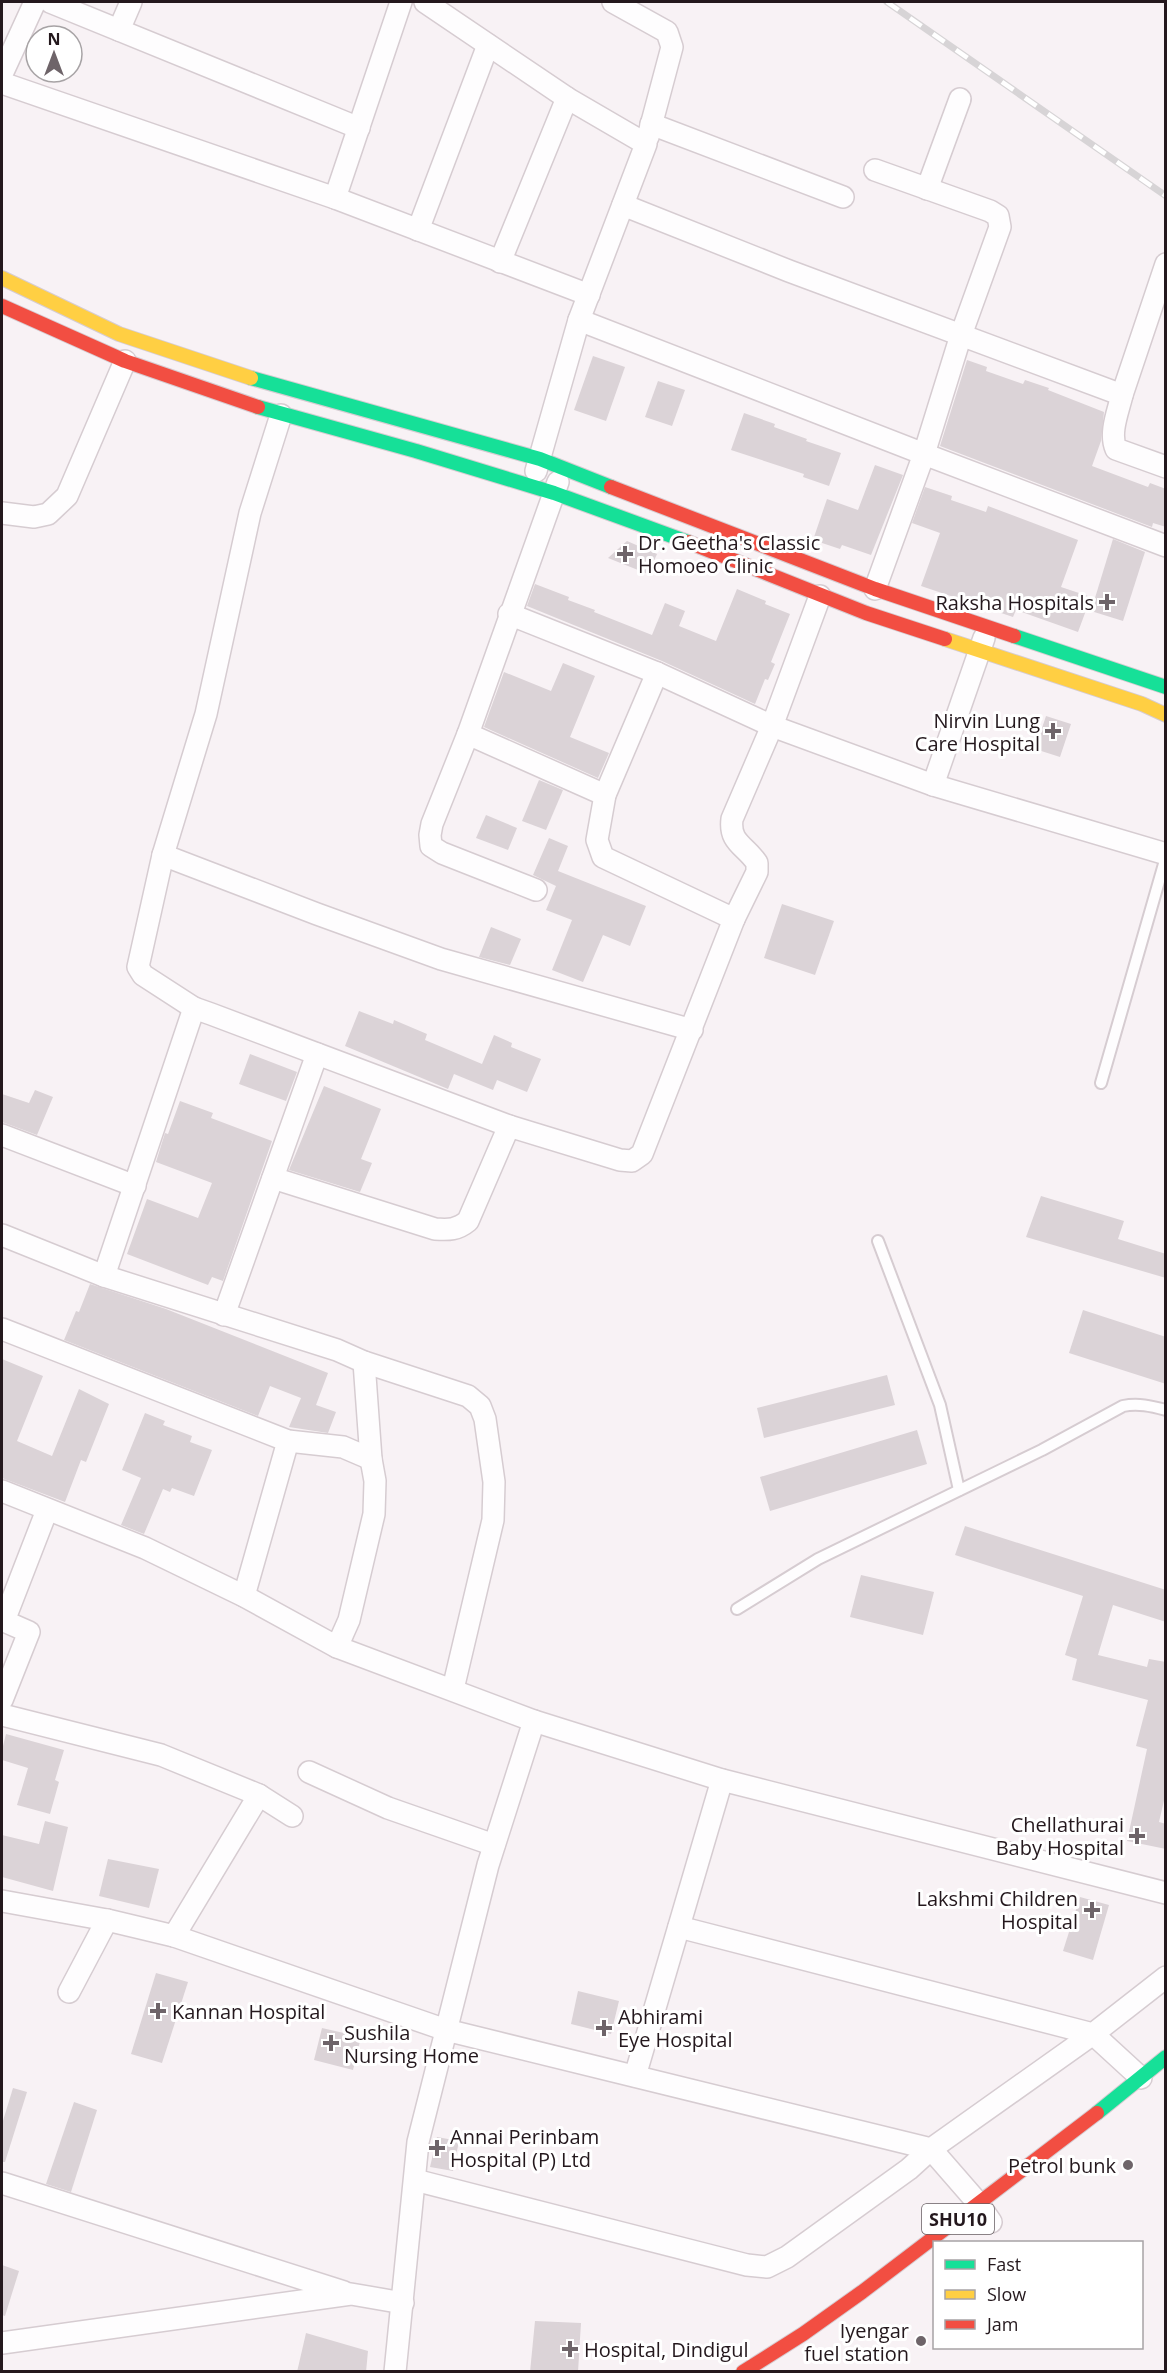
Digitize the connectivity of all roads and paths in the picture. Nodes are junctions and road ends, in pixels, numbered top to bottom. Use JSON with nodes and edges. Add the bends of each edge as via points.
{"nodes":[{"id":1,"x":36,"y":2,"type":"edge"},
{"id":2,"x":50,"y":2,"type":"edge"},
{"id":3,"x":131,"y":2,"type":"edge"},
{"id":4,"x":401,"y":2,"type":"edge"},
{"id":5,"x":424,"y":2,"type":"edge"},
{"id":6,"x":613,"y":2,"type":"edge"},
{"id":7,"x":119,"y":30,"type":"junction"},
{"id":8,"x":488,"y":45,"type":"junction"},
{"id":9,"x":2,"y":74,"type":"edge"},
{"id":10,"x":2,"y":82,"type":"edge"},
{"id":11,"x":567,"y":98,"type":"junction"},
{"id":12,"x":960,"y":99,"type":"dead end"},
{"id":13,"x":651,"y":124,"type":"junction"},
{"id":14,"x":359,"y":128,"type":"junction"},
{"id":15,"x":646,"y":144,"type":"junction"},
{"id":16,"x":875,"y":170,"type":"dead end"},
{"id":17,"x":927,"y":189,"type":"junction"},
{"id":18,"x":843,"y":197,"type":"dead end"},
{"id":19,"x":334,"y":198,"type":"junction"},
{"id":20,"x":623,"y":205,"type":"junction"},
{"id":21,"x":418,"y":230,"type":"junction"},
{"id":22,"x":500,"y":262,"type":"junction"},
{"id":23,"x":1166,"y":264,"type":"edge"},
{"id":24,"x":2,"y":278,"type":"edge"},
{"id":25,"x":589,"y":295,"type":"junction"},
{"id":26,"x":2,"y":306,"type":"edge"},
{"id":27,"x":579,"y":320,"type":"junction"},
{"id":28,"x":961,"y":335,"type":"junction"},
{"id":29,"x":125,"y":361,"type":"junction"},
{"id":30,"x":1122,"y":395,"type":"junction"},
{"id":31,"x":281,"y":415,"type":"junction"},
{"id":32,"x":924,"y":454,"type":"junction"},
{"id":33,"x":540,"y":459,"type":"junction"},
{"id":34,"x":1166,"y":467,"type":"edge"},
{"id":35,"x":562,"y":468,"type":"junction"},
{"id":36,"x":530,"y":486,"type":"junction"},
{"id":37,"x":554,"y":493,"type":"junction"},
{"id":38,"x":2,"y":513,"type":"edge"},
{"id":39,"x":1166,"y":546,"type":"edge"},
{"id":40,"x":874,"y":589,"type":"junction"},
{"id":41,"x":820,"y":596,"type":"junction"},
{"id":42,"x":509,"y":614,"type":"junction"},
{"id":43,"x":988,"y":626,"type":"junction"},
{"id":44,"x":980,"y":650,"type":"junction"},
{"id":45,"x":657,"y":673,"type":"junction"},
{"id":46,"x":1166,"y":687,"type":"edge"},
{"id":47,"x":1166,"y":715,"type":"edge"},
{"id":48,"x":771,"y":726,"type":"junction"},
{"id":49,"x":468,"y":734,"type":"junction"},
{"id":50,"x":933,"y":784,"type":"junction"},
{"id":51,"x":605,"y":795,"type":"junction"},
{"id":52,"x":163,"y":855,"type":"junction"},
{"id":53,"x":1166,"y":856,"type":"edge"},
{"id":54,"x":536,"y":890,"type":"dead end"},
{"id":55,"x":734,"y":919,"type":"junction"},
{"id":56,"x":194,"y":1008,"type":"junction"},
{"id":57,"x":692,"y":1030,"type":"junction"},
{"id":58,"x":317,"y":1054,"type":"junction"},
{"id":59,"x":1101,"y":1083,"type":"dead end"},
{"id":60,"x":509,"y":1126,"type":"junction"},
{"id":61,"x":2,"y":1135,"type":"edge"},
{"id":62,"x":273,"y":1178,"type":"junction"},
{"id":63,"x":135,"y":1186,"type":"junction"},
{"id":64,"x":2,"y":1235,"type":"edge"},
{"id":65,"x":878,"y":1241,"type":"dead end"},
{"id":66,"x":104,"y":1276,"type":"junction"},
{"id":67,"x":224,"y":1315,"type":"junction"},
{"id":68,"x":2,"y":1329,"type":"edge"},
{"id":69,"x":364,"y":1362,"type":"junction"},
{"id":70,"x":1166,"y":1410,"type":"edge"},
{"id":71,"x":288,"y":1441,"type":"junction"},
{"id":72,"x":371,"y":1459,"type":"junction"},
{"id":73,"x":959,"y":1490,"type":"junction"},
{"id":74,"x":2,"y":1491,"type":"edge"},
{"id":75,"x":47,"y":1510,"type":"junction"},
{"id":76,"x":244,"y":1596,"type":"junction"},
{"id":77,"x":737,"y":1609,"type":"dead end"},
{"id":78,"x":337,"y":1647,"type":"junction"},
{"id":79,"x":453,"y":1689,"type":"junction"},
{"id":80,"x":2,"y":1700,"type":"edge"},
{"id":81,"x":2,"y":1715,"type":"edge"},
{"id":82,"x":534,"y":1721,"type":"junction"},
{"id":83,"x":309,"y":1772,"type":"dead end"},
{"id":84,"x":722,"y":1780,"type":"junction"},
{"id":85,"x":259,"y":1795,"type":"junction"},
{"id":86,"x":292,"y":1816,"type":"dead end"},
{"id":87,"x":494,"y":1845,"type":"junction"},
{"id":88,"x":1166,"y":1893,"type":"edge"},
{"id":89,"x":2,"y":1901,"type":"edge"},
{"id":90,"x":107,"y":1920,"type":"junction"},
{"id":91,"x":679,"y":1927,"type":"junction"},
{"id":92,"x":174,"y":1936,"type":"junction"},
{"id":93,"x":1166,"y":1977,"type":"edge"},
{"id":94,"x":69,"y":1992,"type":"dead end"},
{"id":95,"x":446,"y":2030,"type":"junction"},
{"id":96,"x":1093,"y":2034,"type":"junction"},
{"id":97,"x":1166,"y":2057,"type":"edge"},
{"id":98,"x":635,"y":2076,"type":"junction"},
{"id":99,"x":1141,"y":2078,"type":"junction"},
{"id":100,"x":931,"y":2149,"type":"junction"},
{"id":101,"x":415,"y":2180,"type":"junction"},
{"id":102,"x":2,"y":2183,"type":"edge"},
{"id":103,"x":978,"y":2203,"type":"junction"},
{"id":104,"x":991,"y":2222,"type":"dead end"},
{"id":105,"x":351,"y":2294,"type":"junction"},
{"id":106,"x":403,"y":2303,"type":"junction"},
{"id":107,"x":2,"y":2343,"type":"edge"},
{"id":108,"x":395,"y":2372,"type":"edge"},
{"id":109,"x":743,"y":2372,"type":"edge"}],
"edges":[{"from":1,"to":9,"type":"street"},
{"from":2,"to":7,"type":"street"},
{"from":3,"to":7,"type":"street"},
{"from":4,"to":14,"type":"street"},
{"from":5,"to":8,"type":"street"},
{"from":6,"to":13,"type":"street","via":[[667,32],[672,47]]},
{"from":7,"to":14,"type":"street"},
{"from":8,"to":11,"type":"street"},
{"from":8,"to":21,"type":"street"},
{"from":10,"to":19,"type":"street"},
{"from":11,"to":15,"type":"street"},
{"from":11,"to":22,"type":"street"},
{"from":12,"to":17,"type":"street"},
{"from":13,"to":15,"type":"street"},
{"from":13,"to":18,"type":"street"},
{"from":14,"to":19,"type":"street"},
{"from":15,"to":20,"type":"street"},
{"from":16,"to":17,"type":"street"},
{"from":17,"to":28,"type":"street","via":[[998,216],[1000,227]]},
{"from":19,"to":21,"type":"street"},
{"from":20,"to":25,"type":"street"},
{"from":20,"to":28,"type":"street"},
{"from":21,"to":22,"type":"street"},
{"from":22,"to":25,"type":"street"},
{"from":23,"to":30,"type":"street"},
{"from":24,"to":33,"type":"main road","via":[[130,338],[273,386]]},
{"from":25,"to":27,"type":"street"},
{"from":26,"to":29,"type":"main road"},
{"from":27,"to":32,"type":"street"},
{"from":27,"to":33,"type":"street"},
{"from":28,"to":30,"type":"street"},
{"from":28,"to":32,"type":"street"},
{"from":29,"to":31,"type":"main road"},
{"from":29,"to":38,"type":"street","via":[[67,496],[48,514],[34,517]]},
{"from":30,"to":34,"type":"street","via":[[1114,427],[1116,449]]},
{"from":31,"to":36,"type":"main road"},
{"from":31,"to":52,"type":"street","via":[[250,513],[206,714]]},
{"from":32,"to":39,"type":"street"},
{"from":32,"to":40,"type":"street"},
{"from":33,"to":35,"type":"main road"},
{"from":33,"to":36,"type":"street"},
{"from":35,"to":37,"type":"street"},
{"from":35,"to":40,"type":"main road"},
{"from":36,"to":37,"type":"main road"},
{"from":37,"to":41,"type":"main road","via":[[689,542]]},
{"from":37,"to":42,"type":"street"},
{"from":40,"to":43,"type":"main road"},
{"from":41,"to":44,"type":"main road"},
{"from":41,"to":48,"type":"street"},
{"from":42,"to":45,"type":"street"},
{"from":42,"to":49,"type":"street"},
{"from":43,"to":44,"type":"street"},
{"from":43,"to":46,"type":"main road"},
{"from":44,"to":47,"type":"main road"},
{"from":44,"to":50,"type":"street"},
{"from":45,"to":48,"type":"street"},
{"from":45,"to":51,"type":"street"},
{"from":48,"to":50,"type":"street"},
{"from":48,"to":55,"type":"street","via":[[732,819],[734,839],[757,862],[757,872]]},
{"from":49,"to":51,"type":"street"},
{"from":49,"to":54,"type":"street","via":[[432,824],[431,846]]},
{"from":50,"to":53,"type":"street"},
{"from":51,"to":55,"type":"street","via":[[597,840],[603,857]]},
{"from":52,"to":56,"type":"street","via":[[138,967],[143,975]]},
{"from":52,"to":57,"type":"street","via":[[441,959]]},
{"from":53,"to":59,"type":"lane"},
{"from":55,"to":57,"type":"street"},
{"from":56,"to":58,"type":"street"},
{"from":56,"to":63,"type":"street"},
{"from":57,"to":60,"type":"street","via":[[642,1154],[632,1161]]},
{"from":58,"to":60,"type":"street"},
{"from":58,"to":62,"type":"street"},
{"from":60,"to":62,"type":"street","via":[[468,1221],[451,1230],[435,1229]]},
{"from":61,"to":63,"type":"street"},
{"from":62,"to":67,"type":"street"},
{"from":63,"to":66,"type":"street"},
{"from":64,"to":66,"type":"street"},
{"from":65,"to":73,"type":"lane","via":[[940,1404]]},
{"from":66,"to":67,"type":"street"},
{"from":67,"to":69,"type":"street"},
{"from":68,"to":71,"type":"street"},
{"from":69,"to":72,"type":"street"},
{"from":69,"to":79,"type":"street","via":[[468,1396],[480,1406],[485,1419],[494,1482],[493,1520]]},
{"from":70,"to":73,"type":"lane","via":[[1123,1406]]},
{"from":71,"to":72,"type":"street","via":[[343,1447]]},
{"from":71,"to":76,"type":"street"},
{"from":72,"to":78,"type":"street","via":[[374,1514],[349,1620]]},
{"from":73,"to":77,"type":"lane","via":[[818,1558]]},
{"from":74,"to":75,"type":"street"},
{"from":75,"to":76,"type":"street","via":[[145,1548]]},
{"from":75,"to":80,"type":"street","via":[[4,1621],[30,1632]]},
{"from":76,"to":78,"type":"street"},
{"from":78,"to":79,"type":"street"},
{"from":79,"to":82,"type":"street"},
{"from":81,"to":85,"type":"street","via":[[161,1755]]},
{"from":82,"to":84,"type":"street"},
{"from":82,"to":87,"type":"street"},
{"from":83,"to":87,"type":"street","via":[[388,1808]]},
{"from":84,"to":88,"type":"street"},
{"from":84,"to":91,"type":"street"},
{"from":85,"to":86,"type":"street"},
{"from":85,"to":92,"type":"street"},
{"from":87,"to":95,"type":"street"},
{"from":89,"to":90,"type":"street"},
{"from":90,"to":92,"type":"street"},
{"from":90,"to":94,"type":"street"},
{"from":91,"to":96,"type":"street"},
{"from":91,"to":98,"type":"street"},
{"from":92,"to":95,"type":"street"},
{"from":93,"to":96,"type":"street"},
{"from":95,"to":98,"type":"street"},
{"from":95,"to":101,"type":"street","via":[[418,2142]]},
{"from":96,"to":99,"type":"street"},
{"from":96,"to":100,"type":"street"},
{"from":97,"to":99,"type":"main road","number":"SHU10"},
{"from":98,"to":100,"type":"street"},
{"from":99,"to":103,"type":"main road","number":"SHU10"},
{"from":100,"to":101,"type":"street","via":[[787,2257],[767,2267]]},
{"from":100,"to":103,"type":"street"},
{"from":101,"to":106,"type":"street"},
{"from":102,"to":105,"type":"street"},
{"from":103,"to":104,"type":"street"},
{"from":103,"to":109,"type":"main road","number":"SHU10","via":[[887,2273]]},
{"from":105,"to":106,"type":"street"},
{"from":105,"to":107,"type":"street"},
{"from":106,"to":108,"type":"street"}]}
